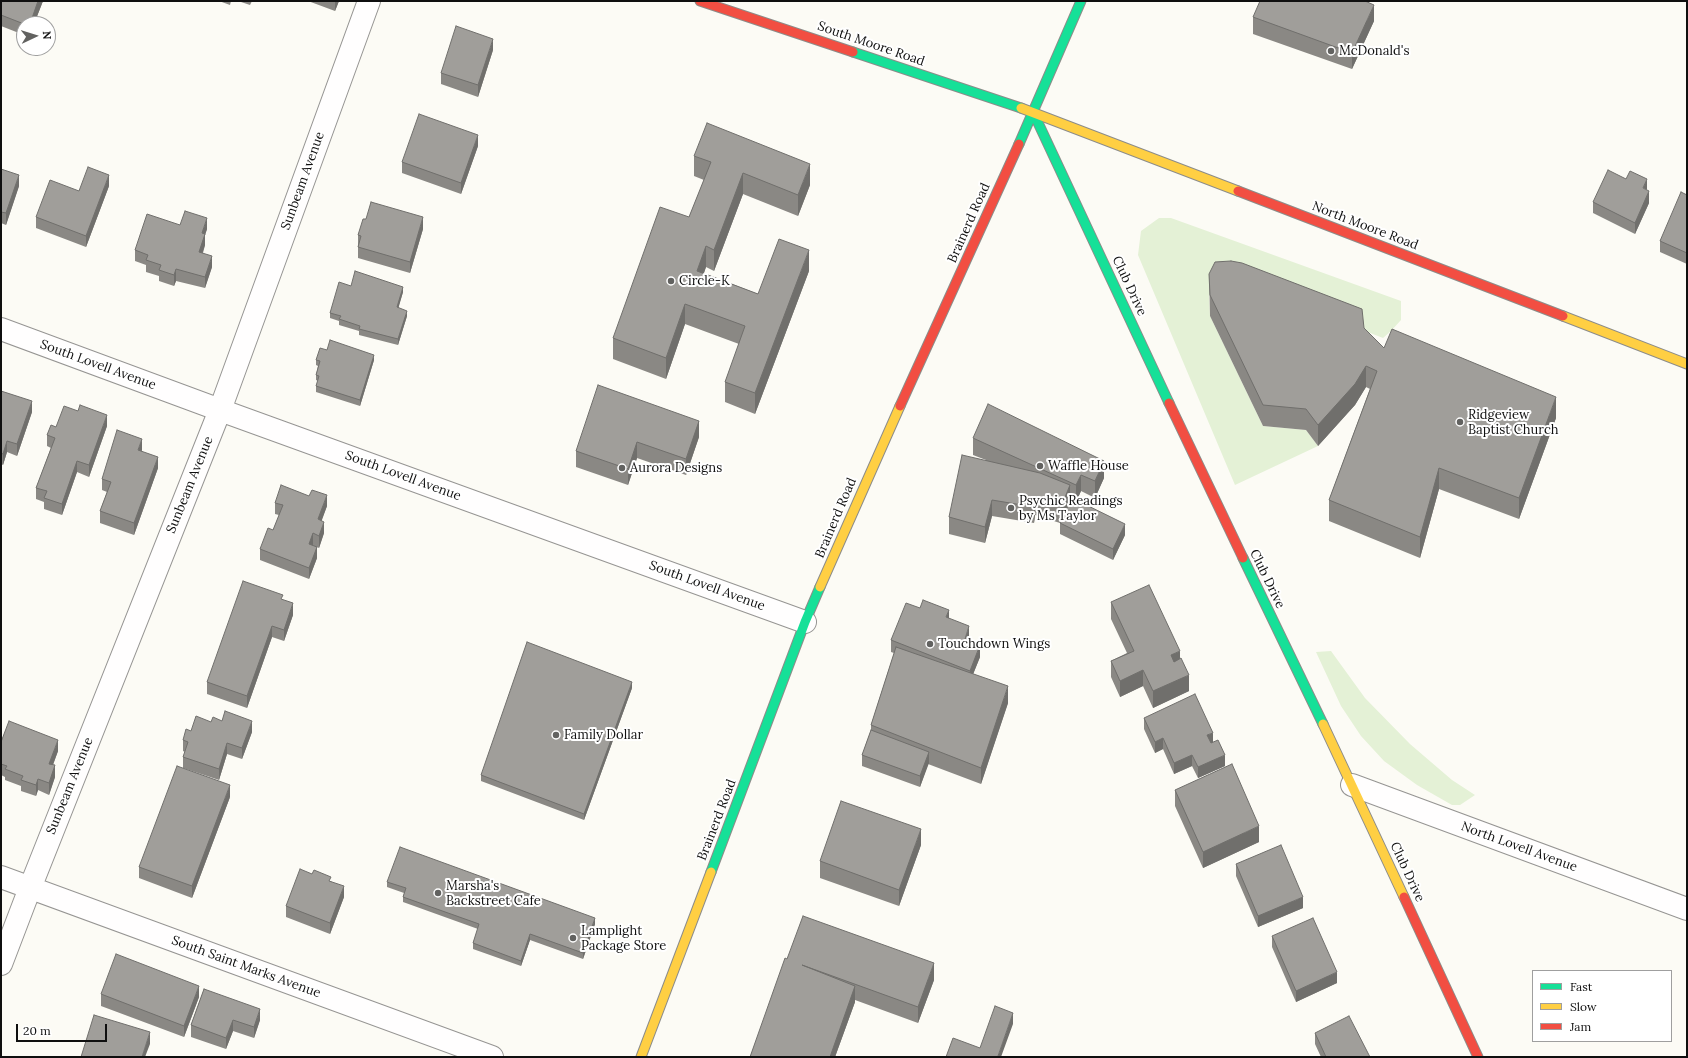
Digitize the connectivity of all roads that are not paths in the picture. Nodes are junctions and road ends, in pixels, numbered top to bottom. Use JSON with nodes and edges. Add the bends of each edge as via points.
{"nodes":[{"id":1,"x":369,"y":1,"type":"edge"},
{"id":2,"x":700,"y":1,"type":"edge"},
{"id":3,"x":1082,"y":1,"type":"edge"},
{"id":4,"x":1033,"y":112,"type":"junction"},
{"id":5,"x":1,"y":329,"type":"edge"},
{"id":6,"x":1687,"y":364,"type":"edge"},
{"id":7,"x":220,"y":410,"type":"junction"},
{"id":8,"x":805,"y":622,"type":"junction"},
{"id":9,"x":1352,"y":785,"type":"junction"},
{"id":10,"x":1,"y":877,"type":"edge"},
{"id":11,"x":30,"y":888,"type":"junction"},
{"id":12,"x":1687,"y":909,"type":"edge"},
{"id":13,"x":1,"y":964,"type":"edge"},
{"id":14,"x":492,"y":1057,"type":"edge"},
{"id":15,"x":641,"y":1057,"type":"edge"},
{"id":16,"x":1478,"y":1057,"type":"edge"}],
"edges":[{"from":1,"to":7,"type":"street","name":"Sunbeam Avenue"},
{"from":2,"to":4,"type":"main road","name":"South Moore Road"},
{"from":3,"to":4,"type":"main road","name":"Brainerd Road"},
{"from":4,"to":6,"type":"main road","name":"North Moore Road"},
{"from":4,"to":8,"type":"main road","name":"Brainerd Road"},
{"from":4,"to":9,"type":"main road","name":"Club Drive"},
{"from":5,"to":7,"type":"street","name":"South Lovell Avenue"},
{"from":7,"to":8,"type":"street","name":"South Lovell Avenue"},
{"from":7,"to":11,"type":"street","name":"Sunbeam Avenue"},
{"from":8,"to":15,"type":"main road","name":"Brainerd Road"},
{"from":9,"to":12,"type":"street","name":"North Lovell Avenue"},
{"from":9,"to":16,"type":"main road","name":"Club Drive"},
{"from":10,"to":11,"type":"street","name":"South Saint Marks Avenue"},
{"from":11,"to":13,"type":"street","name":"Sunbeam Avenue"},
{"from":11,"to":14,"type":"street","name":"South Saint Marks Avenue"}]}
